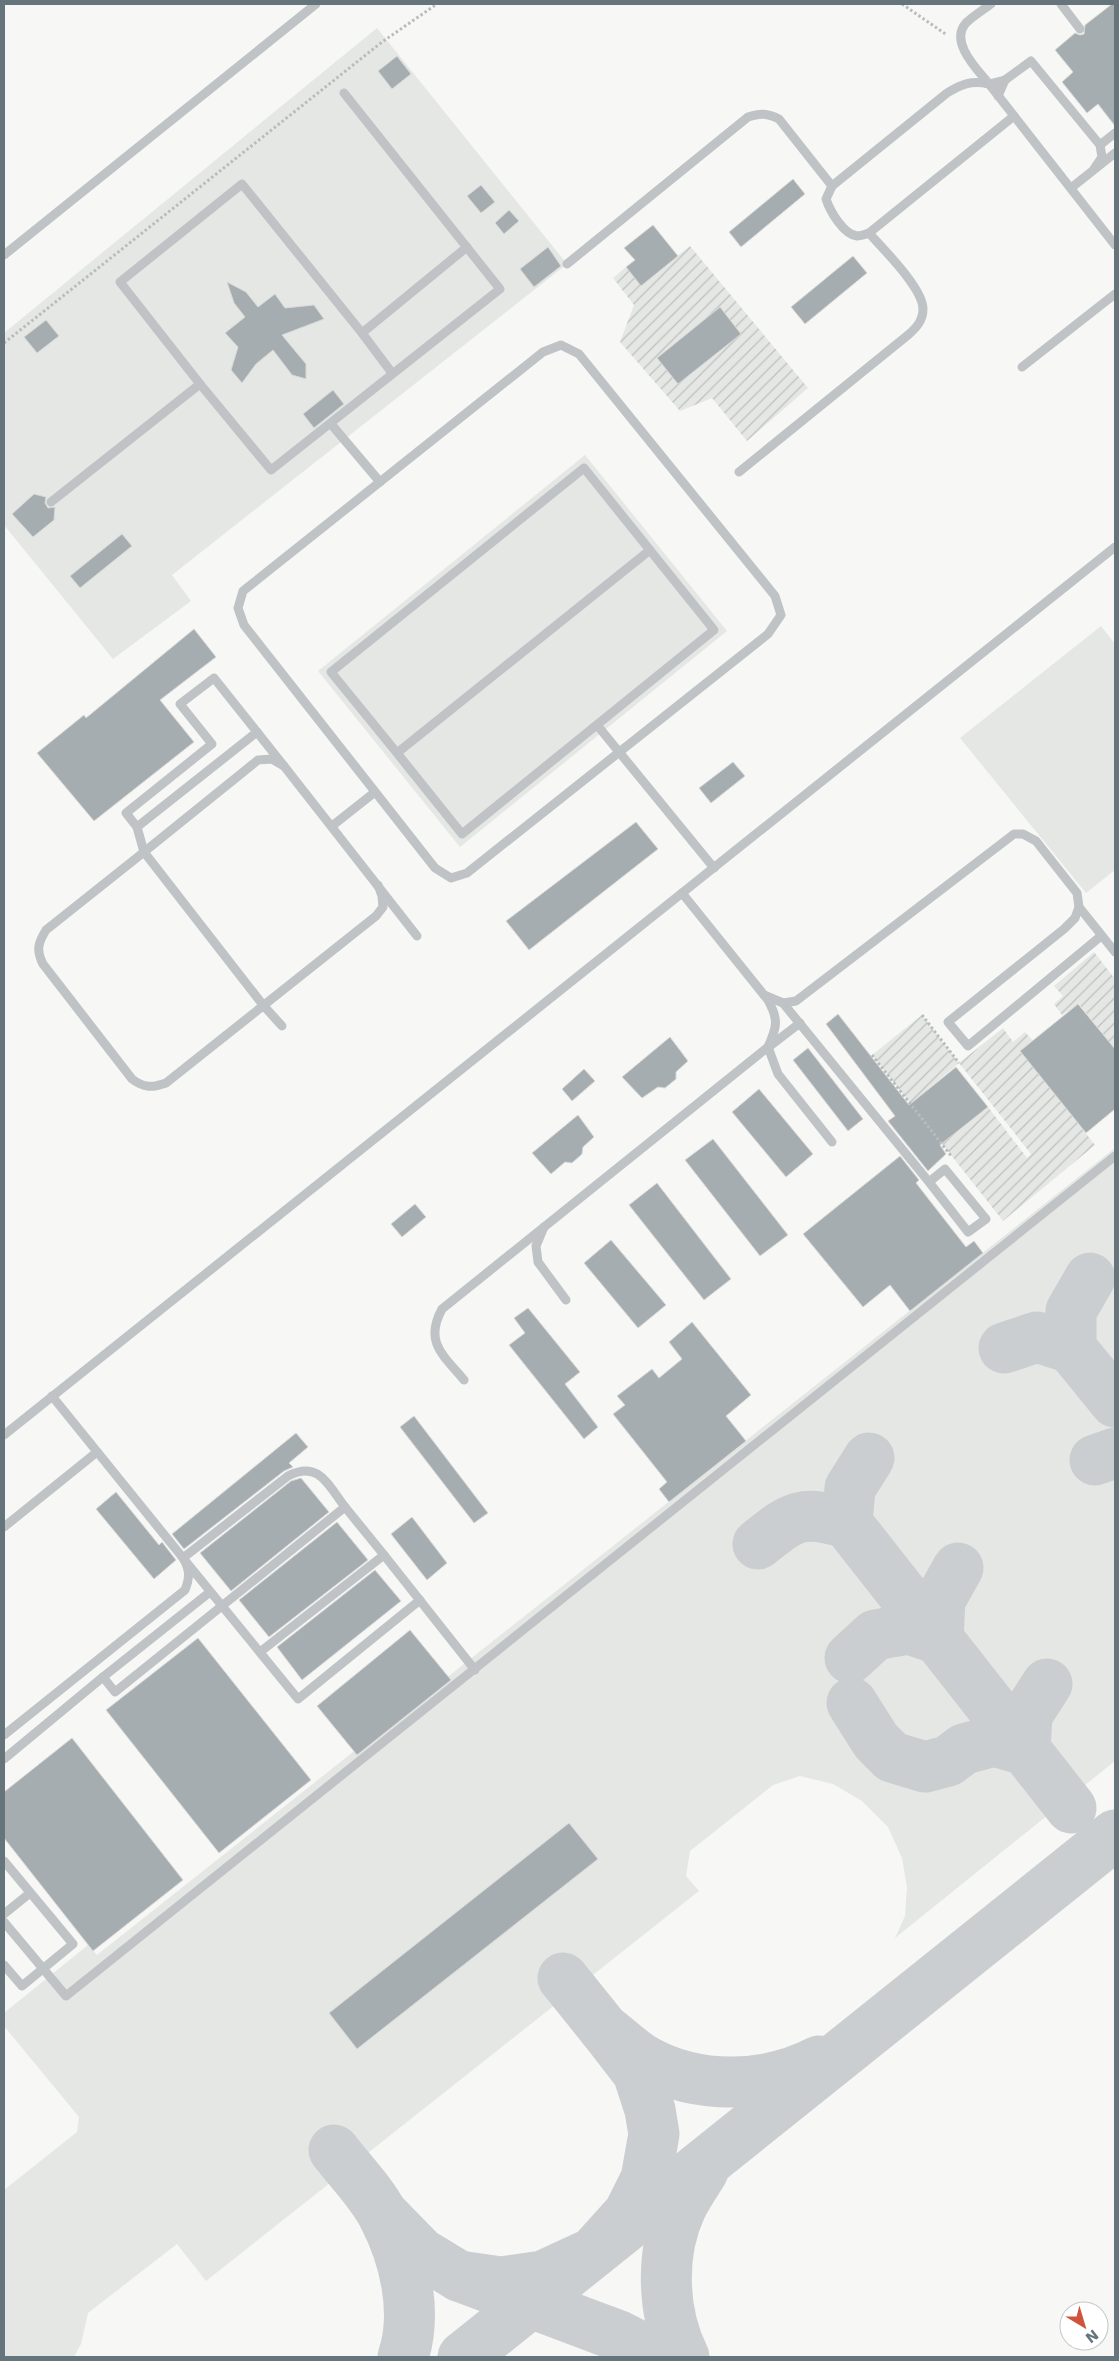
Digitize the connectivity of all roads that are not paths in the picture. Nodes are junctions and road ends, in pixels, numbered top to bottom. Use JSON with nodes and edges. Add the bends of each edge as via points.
{"nodes":[{"id":1,"x":316,"y":4,"type":"edge"},
{"id":2,"x":991,"y":4,"type":"edge"},
{"id":3,"x":1061,"y":4,"type":"edge"},
{"id":4,"x":1080,"y":29,"type":"dead end"},
{"id":5,"x":1004,"y":80,"type":"junction"},
{"id":6,"x":988,"y":84,"type":"junction"},
{"id":7,"x":344,"y":93,"type":"dead end"},
{"id":8,"x":998,"y":96,"type":"junction"},
{"id":9,"x":1014,"y":116,"type":"junction"},
{"id":10,"x":1115,"y":133,"type":"edge"},
{"id":11,"x":1100,"y":145,"type":"junction"},
{"id":12,"x":1115,"y":153,"type":"edge"},
{"id":13,"x":1094,"y":169,"type":"junction"},
{"id":14,"x":832,"y":186,"type":"junction"},
{"id":15,"x":1071,"y":188,"type":"junction"},
{"id":16,"x":869,"y":233,"type":"junction"},
{"id":17,"x":1115,"y":245,"type":"edge"},
{"id":18,"x":467,"y":247,"type":"junction"},
{"id":19,"x":4,"y":255,"type":"edge"},
{"id":20,"x":567,"y":264,"type":"dead end"},
{"id":21,"x":1115,"y":294,"type":"edge"},
{"id":22,"x":362,"y":333,"type":"junction"},
{"id":23,"x":1022,"y":367,"type":"dead end"},
{"id":24,"x":392,"y":373,"type":"junction"},
{"id":25,"x":200,"y":384,"type":"junction"},
{"id":26,"x":331,"y":424,"type":"junction"},
{"id":27,"x":739,"y":472,"type":"dead end"},
{"id":28,"x":380,"y":482,"type":"junction"},
{"id":29,"x":51,"y":502,"type":"dead end"},
{"id":30,"x":1115,"y":547,"type":"edge"},
{"id":31,"x":650,"y":550,"type":"junction"},
{"id":32,"x":596,"y":725,"type":"junction"},
{"id":33,"x":257,"y":732,"type":"junction"},
{"id":34,"x":619,"y":752,"type":"junction"},
{"id":35,"x":397,"y":753,"type":"junction"},
{"id":36,"x":284,"y":766,"type":"junction"},
{"id":37,"x":375,"y":792,"type":"junction"},
{"id":38,"x":332,"y":826,"type":"junction"},
{"id":39,"x":137,"y":827,"type":"junction"},
{"id":40,"x":144,"y":852,"type":"junction"},
{"id":41,"x":714,"y":868,"type":"junction"},
{"id":42,"x":378,"y":885,"type":"junction"},
{"id":43,"x":682,"y":893,"type":"junction"},
{"id":44,"x":1079,"y":907,"type":"junction"},
{"id":45,"x":417,"y":936,"type":"dead end"},
{"id":46,"x":1102,"y":936,"type":"junction"},
{"id":47,"x":1115,"y":952,"type":"edge"},
{"id":48,"x":764,"y":995,"type":"junction"},
{"id":49,"x":783,"y":1002,"type":"junction"},
{"id":50,"x":264,"y":1005,"type":"junction"},
{"id":51,"x":800,"y":1023,"type":"junction"},
{"id":52,"x":282,"y":1026,"type":"dead end"},
{"id":53,"x":768,"y":1047,"type":"junction"},
{"id":54,"x":832,"y":1142,"type":"dead end"},
{"id":55,"x":1115,"y":1156,"type":"edge"},
{"id":56,"x":929,"y":1182,"type":"junction"},
{"id":57,"x":544,"y":1227,"type":"junction"},
{"id":58,"x":566,"y":1300,"type":"dead end"},
{"id":59,"x":464,"y":1380,"type":"dead end"},
{"id":60,"x":52,"y":1396,"type":"junction"},
{"id":61,"x":4,"y":1435,"type":"edge"},
{"id":62,"x":97,"y":1452,"type":"junction"},
{"id":63,"x":346,"y":1507,"type":"junction"},
{"id":64,"x":4,"y":1527,"type":"edge"},
{"id":65,"x":384,"y":1554,"type":"junction"},
{"id":66,"x":183,"y":1558,"type":"junction"},
{"id":67,"x":210,"y":1592,"type":"junction"},
{"id":68,"x":420,"y":1600,"type":"junction"},
{"id":69,"x":222,"y":1606,"type":"junction"},
{"id":70,"x":260,"y":1652,"type":"junction"},
{"id":71,"x":475,"y":1670,"type":"junction"},
{"id":72,"x":103,"y":1678,"type":"junction"},
{"id":73,"x":4,"y":1735,"type":"edge"},
{"id":74,"x":4,"y":1759,"type":"edge"},
{"id":75,"x":4,"y":1861,"type":"edge"},
{"id":76,"x":30,"y":1893,"type":"junction"},
{"id":77,"x":4,"y":1914,"type":"edge"},
{"id":78,"x":4,"y":1922,"type":"edge"},
{"id":79,"x":4,"y":1965,"type":"edge"},
{"id":80,"x":43,"y":1969,"type":"junction"}],
"edges":[{"from":1,"to":19,"type":"lane"},
{"from":2,"to":6,"type":"lane","via":[[965,24],[960,34],[962,45]]},
{"from":3,"to":4,"type":"lane"},
{"from":5,"to":6,"type":"lane"},
{"from":5,"to":8,"type":"lane"},
{"from":5,"to":11,"type":"lane","via":[[1031,61]]},
{"from":6,"to":8,"type":"lane"},
{"from":6,"to":14,"type":"lane","via":[[974,81],[947,93]]},
{"from":7,"to":18,"type":"lane"},
{"from":8,"to":9,"type":"lane"},
{"from":9,"to":15,"type":"lane"},
{"from":9,"to":16,"type":"lane"},
{"from":10,"to":11,"type":"lane"},
{"from":11,"to":13,"type":"lane","via":[[1102,157]]},
{"from":12,"to":13,"type":"lane"},
{"from":13,"to":15,"type":"lane"},
{"from":14,"to":16,"type":"lane","via":[[826,199],[830,211],[848,232],[858,236]]},
{"from":14,"to":20,"type":"lane","via":[[779,119],[770,114],[754,115]]},
{"from":15,"to":17,"type":"lane"},
{"from":16,"to":27,"type":"lane","via":[[920,294],[923,309],[920,323],[901,342]]},
{"from":18,"to":22,"type":"lane"},
{"from":18,"to":24,"type":"lane","via":[[500,289]]},
{"from":21,"to":23,"type":"lane"},
{"from":22,"to":24,"type":"lane"},
{"from":22,"to":25,"type":"lane","via":[[242,184],[120,282]]},
{"from":24,"to":26,"type":"lane"},
{"from":25,"to":26,"type":"lane","via":[[272,470]]},
{"from":25,"to":29,"type":"lane"},
{"from":26,"to":28,"type":"lane"},
{"from":28,"to":34,"type":"lane","via":[[543,352],[561,345],[579,354],[775,596],[781,615],[768,634]]},
{"from":28,"to":37,"type":"lane","via":[[243,591],[238,608],[244,625]]},
{"from":30,"to":41,"type":"lane"},
{"from":31,"to":32,"type":"lane","via":[[714,630]]},
{"from":31,"to":35,"type":"lane"},
{"from":31,"to":35,"type":"lane","via":[[584,468],[331,672]]},
{"from":32,"to":34,"type":"lane"},
{"from":32,"to":35,"type":"lane","via":[[462,834]]},
{"from":33,"to":36,"type":"lane"},
{"from":33,"to":39,"type":"lane"},
{"from":33,"to":39,"type":"lane","via":[[214,678],[180,704],[212,744],[126,813]]},
{"from":34,"to":37,"type":"lane","via":[[467,873],[450,878],[434,868]]},
{"from":34,"to":41,"type":"lane"},
{"from":36,"to":38,"type":"lane"},
{"from":36,"to":40,"type":"lane","via":[[272,759],[258,760]]},
{"from":37,"to":38,"type":"lane"},
{"from":38,"to":42,"type":"lane"},
{"from":39,"to":40,"type":"lane"},
{"from":40,"to":50,"type":"lane"},
{"from":40,"to":50,"type":"lane","via":[[46,930],[38,944],[43,964],[126,1071],[142,1086],[155,1087],[166,1083]]},
{"from":41,"to":43,"type":"lane"},
{"from":42,"to":45,"type":"lane"},
{"from":42,"to":50,"type":"lane","via":[[383,907],[376,916]]},
{"from":43,"to":48,"type":"lane"},
{"from":43,"to":60,"type":"lane"},
{"from":44,"to":46,"type":"lane"},
{"from":44,"to":46,"type":"lane","via":[[1075,918],[1064,929],[948,1022],[968,1046]]},
{"from":44,"to":49,"type":"lane","via":[[1077,893],[1036,840],[1014,834],[796,1001]]},
{"from":46,"to":47,"type":"lane"},
{"from":48,"to":49,"type":"lane"},
{"from":48,"to":53,"type":"lane","via":[[776,1015],[775,1032]]},
{"from":49,"to":51,"type":"lane"},
{"from":50,"to":52,"type":"lane"},
{"from":51,"to":53,"type":"lane"},
{"from":51,"to":56,"type":"lane"},
{"from":53,"to":54,"type":"lane","via":[[778,1074]]},
{"from":53,"to":57,"type":"lane"},
{"from":55,"to":71,"type":"lane"},
{"from":56,"to":56,"type":"lane","via":[[968,1232],[986,1219],[945,1169]]},
{"from":57,"to":58,"type":"lane","via":[[536,1246],[538,1262]]},
{"from":57,"to":59,"type":"lane","via":[[442,1309],[434,1322],[434,1339],[440,1352]]},
{"from":60,"to":61,"type":"lane"},
{"from":60,"to":62,"type":"lane"},
{"from":62,"to":64,"type":"lane"},
{"from":62,"to":66,"type":"lane"},
{"from":63,"to":65,"type":"lane"},
{"from":63,"to":66,"type":"lane","via":[[320,1475],[300,1470]]},
{"from":63,"to":69,"type":"lane"},
{"from":65,"to":68,"type":"lane"},
{"from":65,"to":70,"type":"lane"},
{"from":66,"to":67,"type":"lane"},
{"from":66,"to":73,"type":"lane","via":[[189,1570],[184,1590]]},
{"from":67,"to":69,"type":"lane"},
{"from":67,"to":72,"type":"lane"},
{"from":68,"to":70,"type":"lane","via":[[298,1699]]},
{"from":68,"to":71,"type":"lane"},
{"from":69,"to":70,"type":"lane"},
{"from":69,"to":72,"type":"lane","via":[[115,1692]]},
{"from":71,"to":80,"type":"lane","via":[[66,1996]]},
{"from":72,"to":74,"type":"lane"},
{"from":75,"to":76,"type":"lane"},
{"from":76,"to":77,"type":"lane"},
{"from":76,"to":80,"type":"lane","via":[[73,1944]]},
{"from":78,"to":80,"type":"lane"},
{"from":79,"to":80,"type":"lane","via":[[22,1986]]}]}
